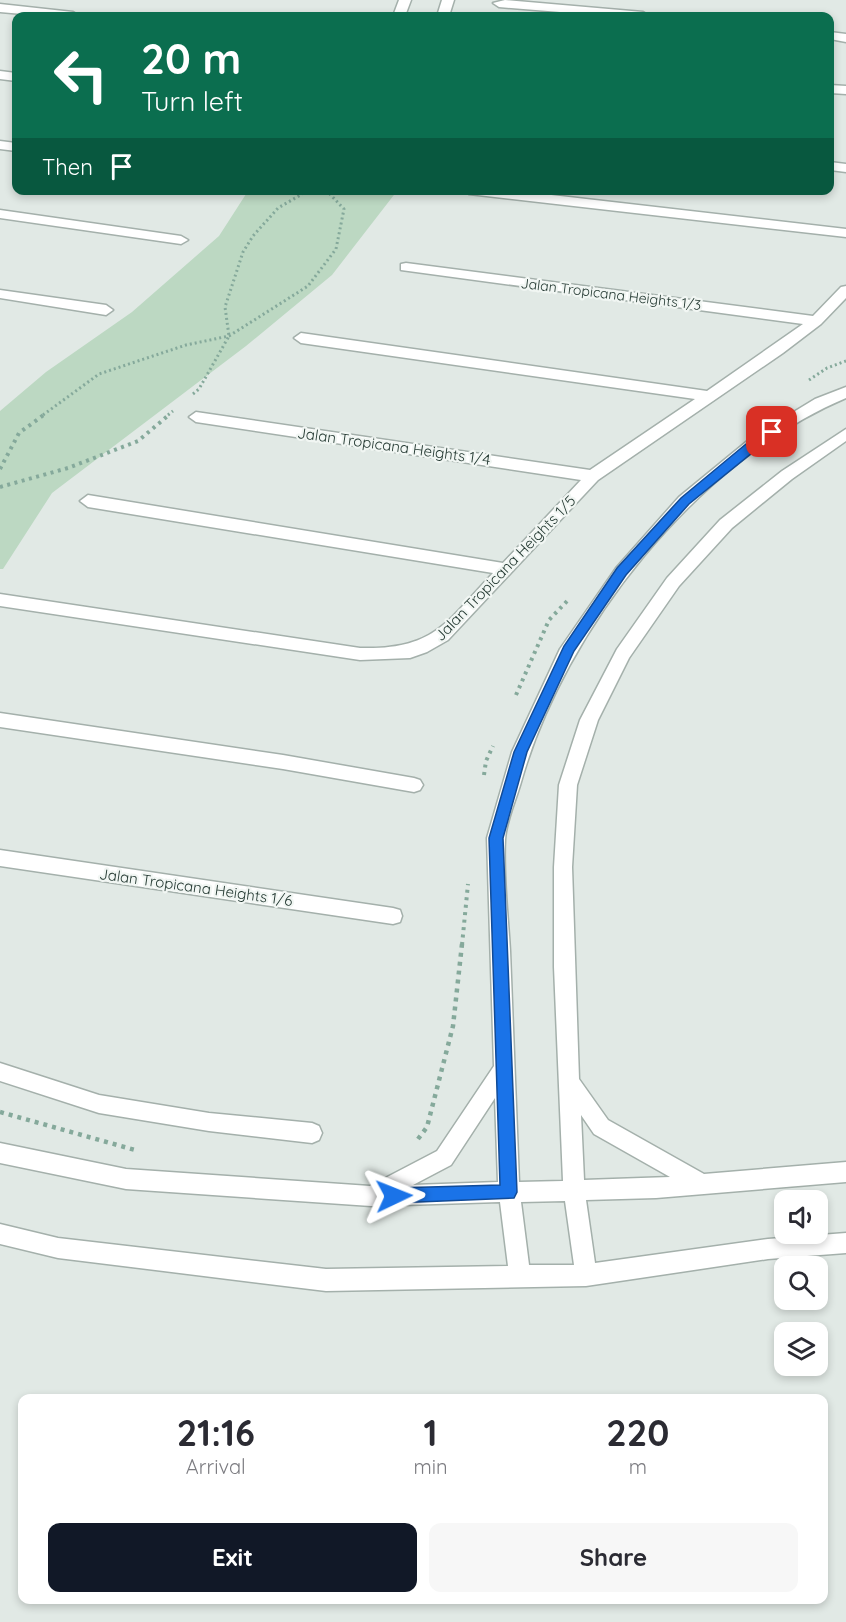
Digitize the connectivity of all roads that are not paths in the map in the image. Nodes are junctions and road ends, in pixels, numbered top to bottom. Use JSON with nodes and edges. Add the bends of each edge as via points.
{"nodes":[{"id":1,"x":499,"y":3,"type":"dead end"},
{"id":2,"x":0,"y":8,"type":"edge"},
{"id":3,"x":36,"y":12,"type":"edge"},
{"id":4,"x":599,"y":12,"type":"edge"},
{"id":5,"x":513,"y":195,"type":"edge"},
{"id":6,"x":0,"y":214,"type":"edge"},
{"id":7,"x":846,"y":233,"type":"edge"},
{"id":8,"x":181,"y":240,"type":"dead end"},
{"id":9,"x":406,"y":267,"type":"dead end"},
{"id":10,"x":846,"y":290,"type":"edge"},
{"id":11,"x":0,"y":294,"type":"edge"},
{"id":12,"x":106,"y":310,"type":"dead end"},
{"id":13,"x":816,"y":321,"type":"junction"},
{"id":14,"x":301,"y":338,"type":"dead end"},
{"id":15,"x":846,"y":392,"type":"edge"},
{"id":16,"x":706,"y":396,"type":"junction"},
{"id":17,"x":196,"y":417,"type":"dead end"},
{"id":18,"x":846,"y":434,"type":"edge"},
{"id":19,"x":593,"y":476,"type":"junction"},
{"id":20,"x":88,"y":501,"type":"dead end"},
{"id":21,"x":506,"y":569,"type":"junction"},
{"id":22,"x":0,"y":600,"type":"edge"},
{"id":23,"x":0,"y":720,"type":"edge"},
{"id":24,"x":414,"y":786,"type":"dead end"},
{"id":25,"x":0,"y":858,"type":"edge"},
{"id":26,"x":393,"y":916,"type":"dead end"},
{"id":27,"x":505,"y":1066,"type":"junction"},
{"id":28,"x":0,"y":1072,"type":"edge"},
{"id":29,"x":569,"y":1081,"type":"junction"},
{"id":30,"x":312,"y":1133,"type":"dead end"},
{"id":31,"x":0,"y":1153,"type":"edge"},
{"id":32,"x":846,"y":1172,"type":"edge"},
{"id":33,"x":702,"y":1184,"type":"junction"},
{"id":34,"x":574,"y":1190,"type":"junction"},
{"id":35,"x":509,"y":1192,"type":"junction"},
{"id":36,"x":371,"y":1196,"type":"junction"},
{"id":37,"x":0,"y":1234,"type":"edge"},
{"id":38,"x":846,"y":1243,"type":"edge"},
{"id":39,"x":586,"y":1275,"type":"junction"},
{"id":40,"x":520,"y":1277,"type":"junction"}],
"edges":[{"from":1,"to":4,"type":"street"},
{"from":2,"to":3,"type":"street"},
{"from":5,"to":7,"type":"street"},
{"from":6,"to":8,"type":"street"},
{"from":9,"to":13,"type":"street","name":"Jalan Tropicana Heights 1/3"},
{"from":10,"to":13,"type":"street","name":"Jalan Tropicana Heights 1/5"},
{"from":11,"to":12,"type":"street"},
{"from":13,"to":16,"type":"street","name":"Jalan Tropicana Heights 1/5"},
{"from":14,"to":16,"type":"street"},
{"from":15,"to":27,"type":"street","via":[[820,403],[756,442],[685,501],[622,572],[568,649],[521,752],[496,838]]},
{"from":16,"to":19,"type":"street","name":"Jalan Tropicana Heights 1/5"},
{"from":17,"to":19,"type":"street","name":"Jalan Tropicana Heights 1/4"},
{"from":18,"to":29,"type":"street","via":[[726,524],[673,582],[623,654],[588,720],[568,785],[564,856]]},
{"from":19,"to":21,"type":"street","name":"Jalan Tropicana Heights 1/5"},
{"from":20,"to":21,"type":"street"},
{"from":21,"to":22,"type":"street","name":"Jalan Tropicana Heights 1/5","via":[[433,644],[389,656]]},
{"from":23,"to":24,"type":"street"},
{"from":25,"to":26,"type":"street","name":"Jalan Tropicana Heights 1/6"},
{"from":27,"to":35,"type":"street"},
{"from":27,"to":36,"type":"street","via":[[444,1158]]},
{"from":28,"to":30,"type":"street","via":[[99,1104]]},
{"from":29,"to":33,"type":"street","via":[[601,1127]]},
{"from":29,"to":34,"type":"street"},
{"from":31,"to":36,"type":"street","via":[[126,1179]]},
{"from":32,"to":33,"type":"street"},
{"from":33,"to":34,"type":"street"},
{"from":34,"to":35,"type":"street"},
{"from":34,"to":39,"type":"street"},
{"from":35,"to":36,"type":"street"},
{"from":35,"to":40,"type":"street"},
{"from":37,"to":40,"type":"street","via":[[58,1248],[326,1280]]},
{"from":38,"to":39,"type":"street","via":[[768,1249]]},
{"from":39,"to":40,"type":"street"}]}
